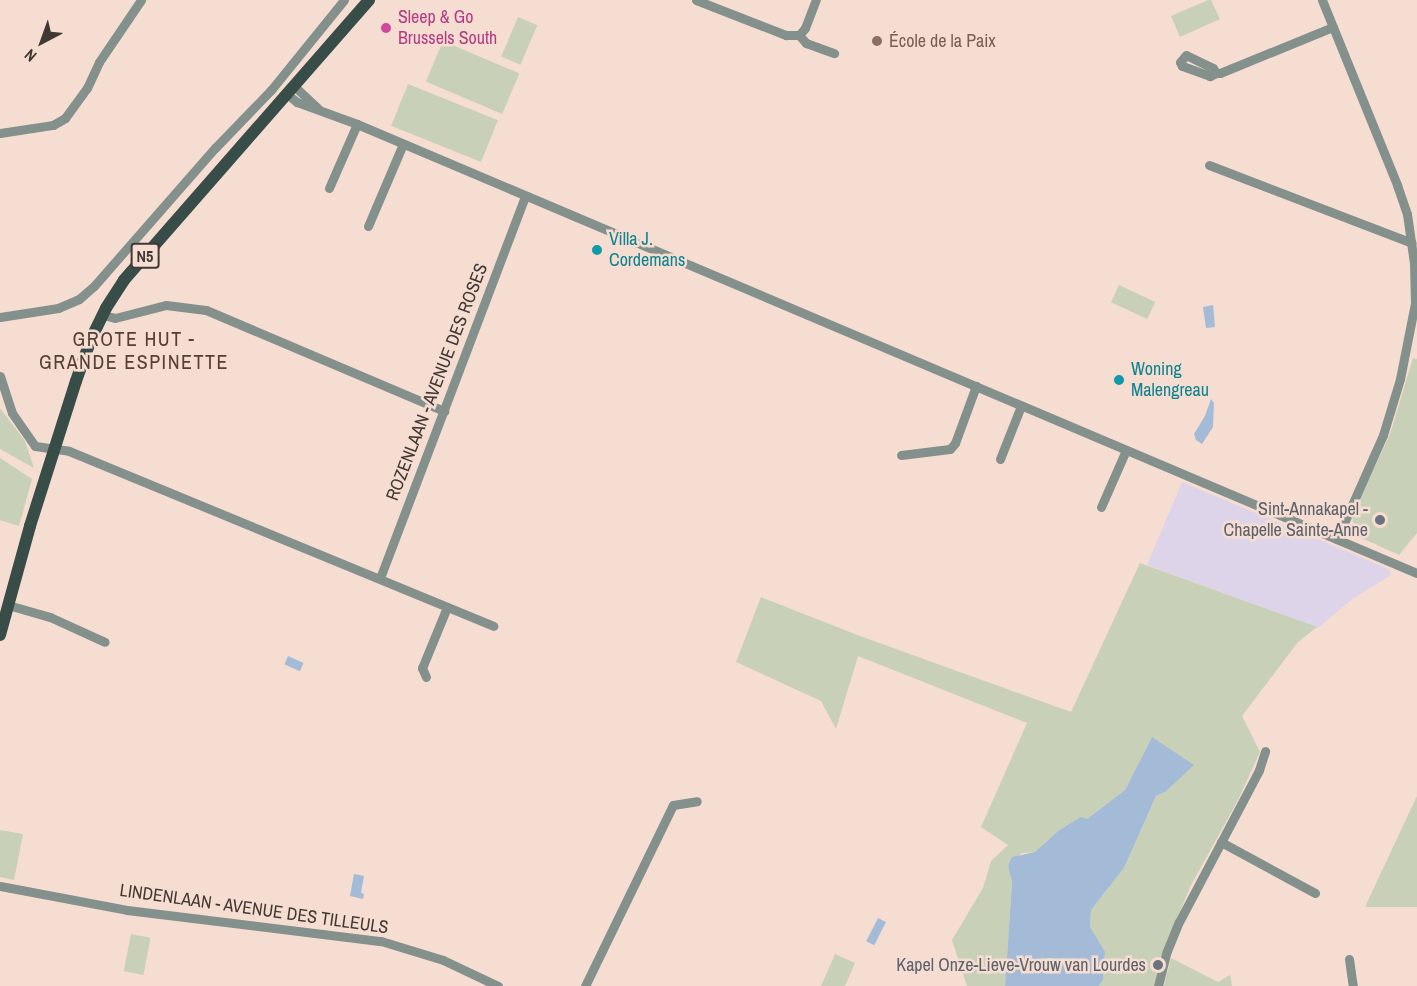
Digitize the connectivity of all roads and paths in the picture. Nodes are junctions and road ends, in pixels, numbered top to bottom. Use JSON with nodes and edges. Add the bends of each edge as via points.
{"nodes":[{"id":1,"x":141,"y":0,"type":"edge"},
{"id":2,"x":344,"y":0,"type":"edge"},
{"id":3,"x":369,"y":0,"type":"edge"},
{"id":4,"x":696,"y":0,"type":"edge"},
{"id":5,"x":816,"y":0,"type":"edge"},
{"id":6,"x":1322,"y":0,"type":"edge"},
{"id":7,"x":1333,"y":27,"type":"junction"},
{"id":8,"x":799,"y":35,"type":"junction"},
{"id":9,"x":834,"y":53,"type":"dead end"},
{"id":10,"x":1216,"y":73,"type":"dead end"},
{"id":11,"x":290,"y":90,"type":"junction"},
{"id":12,"x":357,"y":124,"type":"junction"},
{"id":13,"x":0,"y":133,"type":"edge"},
{"id":14,"x":403,"y":144,"type":"junction"},
{"id":15,"x":1209,"y":165,"type":"dead end"},
{"id":16,"x":329,"y":188,"type":"dead end"},
{"id":17,"x":525,"y":197,"type":"junction"},
{"id":18,"x":368,"y":226,"type":"dead end"},
{"id":19,"x":1412,"y":243,"type":"junction"},
{"id":20,"x":103,"y":315,"type":"junction"},
{"id":21,"x":0,"y":317,"type":"edge"},
{"id":22,"x":0,"y":376,"type":"edge"},
{"id":23,"x":976,"y":387,"type":"junction"},
{"id":24,"x":1021,"y":406,"type":"junction"},
{"id":25,"x":444,"y":411,"type":"junction"},
{"id":26,"x":55,"y":448,"type":"junction"},
{"id":27,"x":1126,"y":450,"type":"junction"},
{"id":28,"x":901,"y":455,"type":"dead end"},
{"id":29,"x":1000,"y":459,"type":"dead end"},
{"id":30,"x":1101,"y":507,"type":"dead end"},
{"id":31,"x":1337,"y":539,"type":"junction"},
{"id":32,"x":1417,"y":573,"type":"edge"},
{"id":33,"x":380,"y":579,"type":"junction"},
{"id":34,"x":8,"y":605,"type":"junction"},
{"id":35,"x":447,"y":607,"type":"junction"},
{"id":36,"x":493,"y":626,"type":"dead end"},
{"id":37,"x":0,"y":635,"type":"edge"},
{"id":38,"x":105,"y":642,"type":"dead end"},
{"id":39,"x":426,"y":677,"type":"dead end"},
{"id":40,"x":1264,"y":751,"type":"dead end"},
{"id":41,"x":697,"y":801,"type":"dead end"},
{"id":42,"x":1221,"y":842,"type":"junction"},
{"id":43,"x":0,"y":886,"type":"edge"},
{"id":44,"x":1315,"y":893,"type":"dead end"},
{"id":45,"x":1349,"y":959,"type":"dead end"},
{"id":46,"x":498,"y":986,"type":"edge"},
{"id":47,"x":585,"y":986,"type":"edge"},
{"id":48,"x":1158,"y":986,"type":"edge"},
{"id":49,"x":1353,"y":986,"type":"edge"}],
"edges":[{"from":1,"to":13,"type":"street","via":[[65,118],[53,125]]},
{"from":2,"to":21,"type":"street","via":[[271,90],[80,299],[58,308]]},
{"from":3,"to":11,"type":"main road","number":"N5"},
{"from":4,"to":8,"type":"street","via":[[786,35]]},
{"from":5,"to":8,"type":"street"},
{"from":6,"to":7,"type":"street"},
{"from":7,"to":10,"type":"street"},
{"from":7,"to":19,"type":"street","via":[[1391,167]]},
{"from":8,"to":9,"type":"street","via":[[806,42]]},
{"from":11,"to":12,"type":"street","via":[[319,109]]},
{"from":11,"to":20,"type":"main road","number":"N5","via":[[124,280]]},
{"from":12,"to":14,"type":"street"},
{"from":12,"to":16,"type":"street"},
{"from":14,"to":17,"type":"street"},
{"from":14,"to":18,"type":"street"},
{"from":15,"to":19,"type":"street"},
{"from":17,"to":23,"type":"street"},
{"from":17,"to":25,"type":"street","name":"ROZENLAAN - AVENUE DES ROSES"},
{"from":19,"to":31,"type":"street","via":[[1415,303],[1403,370],[1383,435]]},
{"from":20,"to":25,"type":"street","via":[[115,318],[166,305],[206,310]]},
{"from":20,"to":26,"type":"main road","number":"N5","via":[[91,339]]},
{"from":22,"to":26,"type":"street","via":[[12,413],[28,440],[35,446]]},
{"from":23,"to":24,"type":"street"},
{"from":23,"to":28,"type":"street","via":[[950,449]]},
{"from":24,"to":27,"type":"street"},
{"from":24,"to":29,"type":"street"},
{"from":25,"to":33,"type":"street","name":"ROZENLAAN - AVENUE DES ROSES"},
{"from":26,"to":33,"type":"street"},
{"from":26,"to":34,"type":"main road","number":"N5"},
{"from":27,"to":30,"type":"street"},
{"from":27,"to":31,"type":"street"},
{"from":31,"to":32,"type":"street"},
{"from":33,"to":35,"type":"street"},
{"from":34,"to":37,"type":"main road","number":"N5"},
{"from":34,"to":38,"type":"street","via":[[50,617]]},
{"from":35,"to":36,"type":"street"},
{"from":35,"to":39,"type":"street","via":[[422,668]]},
{"from":40,"to":42,"type":"street","via":[[1259,770]]},
{"from":41,"to":47,"type":"street","via":[[673,804]]},
{"from":42,"to":44,"type":"street"},
{"from":42,"to":48,"type":"street","via":[[1179,922]]},
{"from":43,"to":46,"type":"street","name":"LINDENLAAN - AVENUE DES TILLEULS","via":[[127,910],[357,936],[420,952]]},
{"from":45,"to":49,"type":"street"}]}
